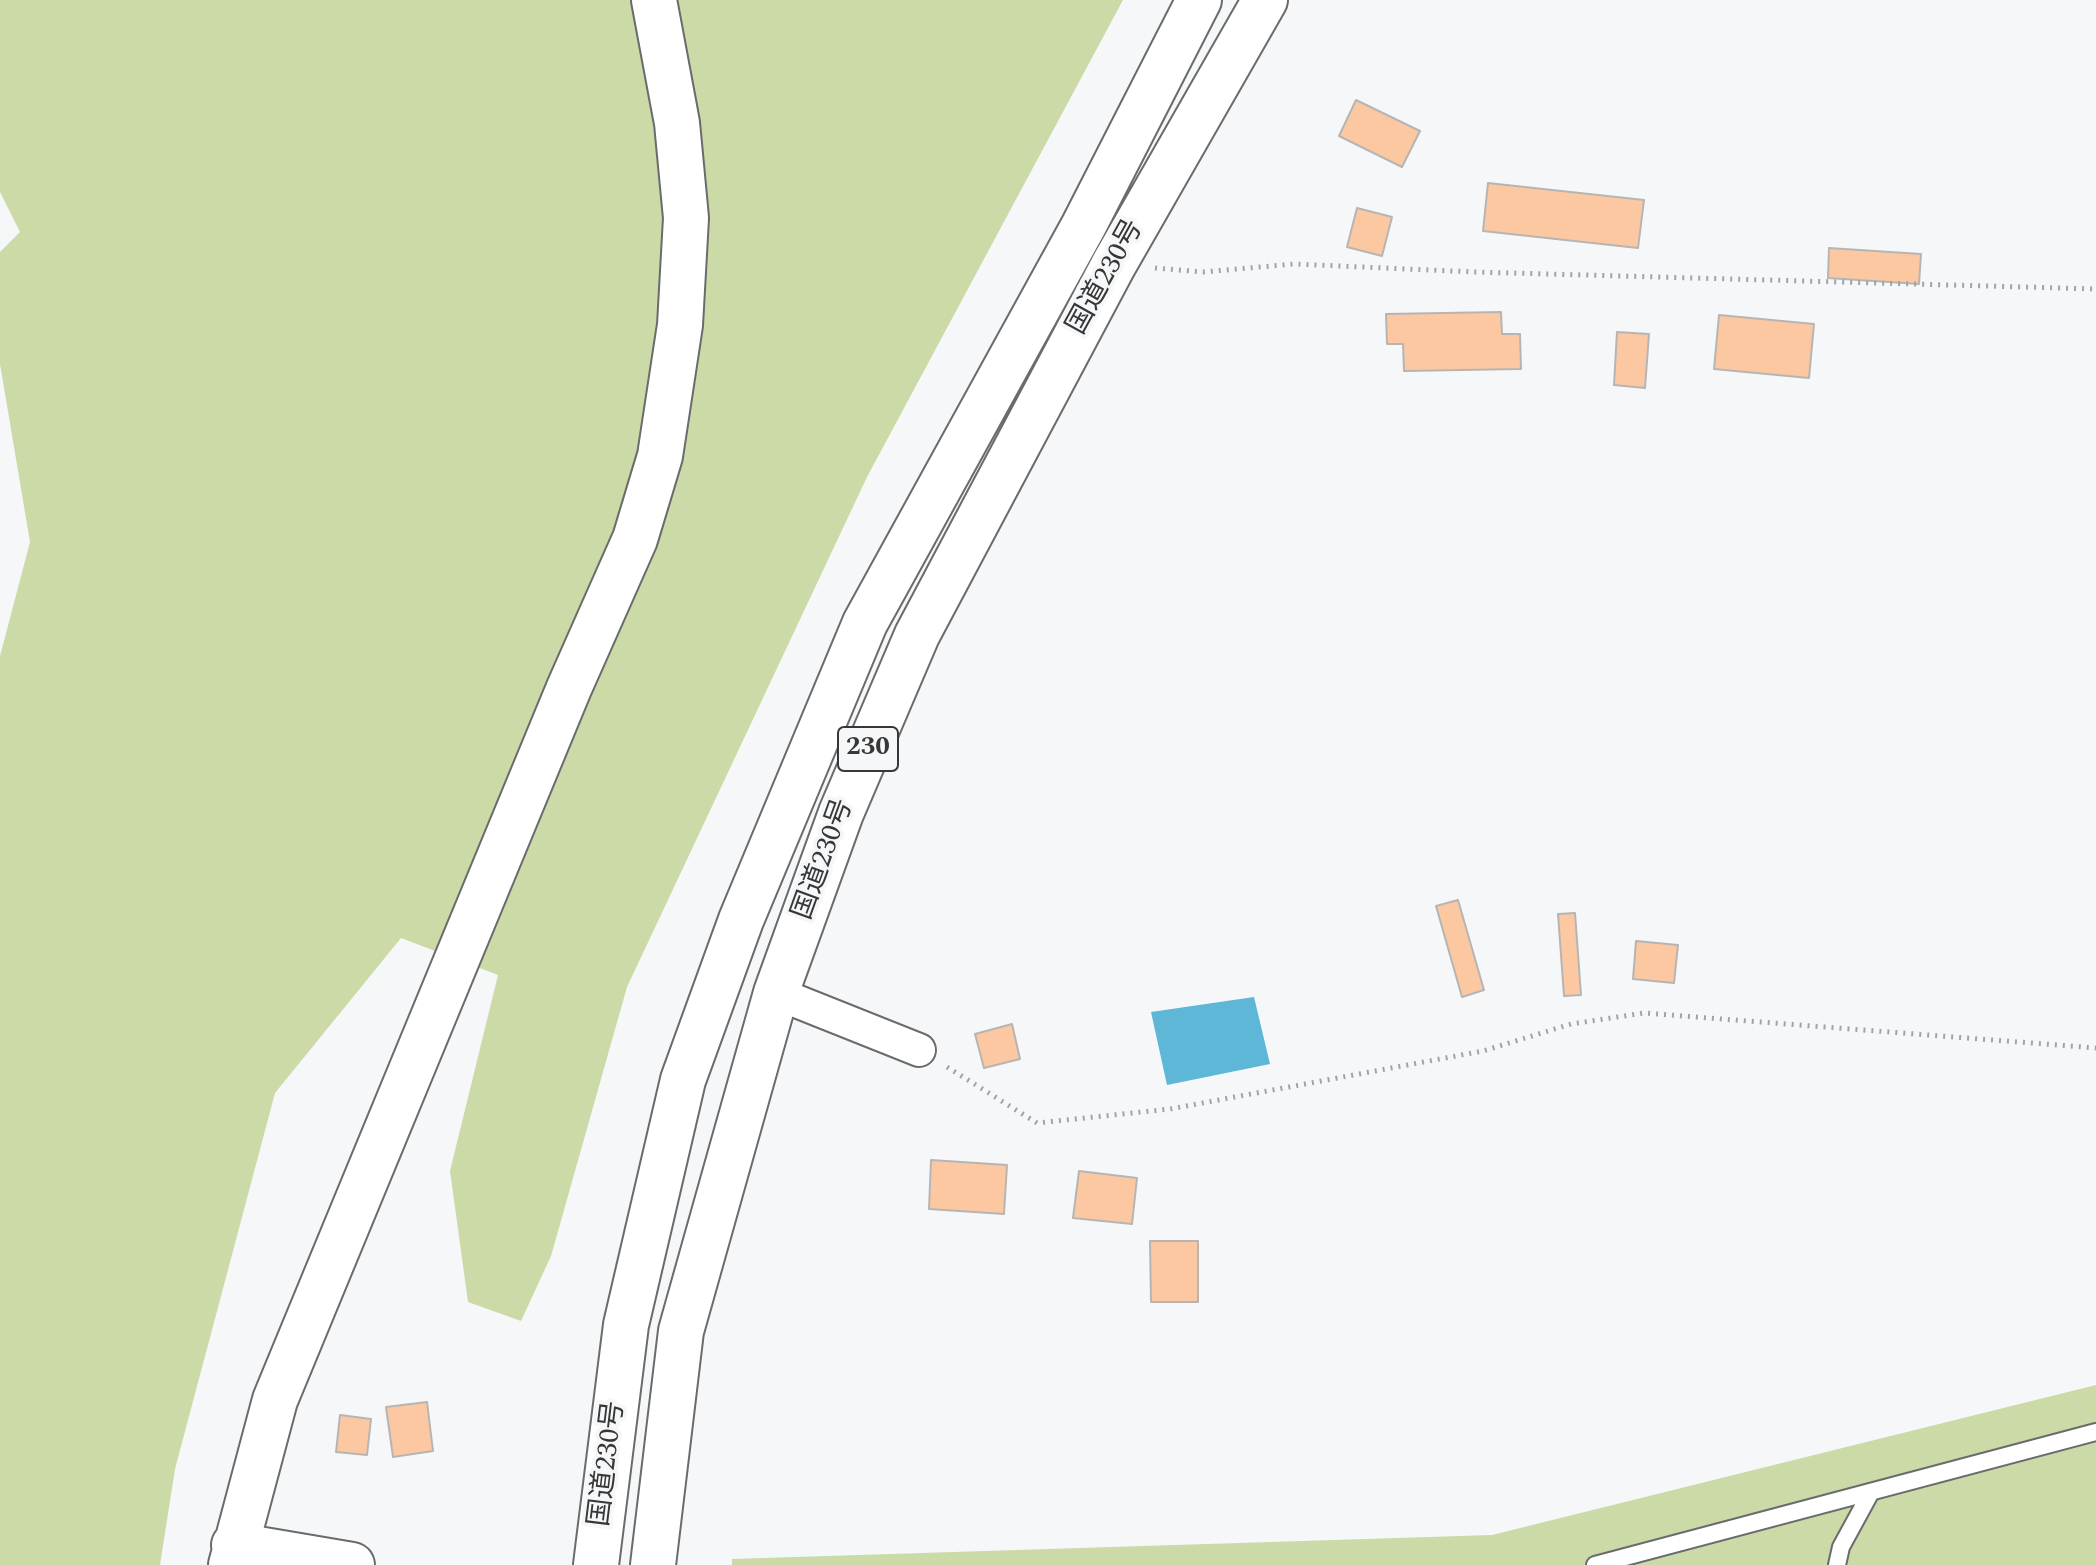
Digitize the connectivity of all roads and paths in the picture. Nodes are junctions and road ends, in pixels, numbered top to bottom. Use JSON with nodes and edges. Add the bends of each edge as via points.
{"nodes":[{"id":1,"x":654,"y":0,"type":"edge"},
{"id":2,"x":1199,"y":0,"type":"edge"},
{"id":3,"x":1265,"y":0,"type":"edge"},
{"id":4,"x":1114,"y":264,"type":"junction"},
{"id":5,"x":2096,"y":289,"type":"edge"},
{"id":6,"x":776,"y":993,"type":"junction"},
{"id":7,"x":2096,"y":1048,"type":"edge"},
{"id":8,"x":919,"y":1050,"type":"joint"},
{"id":9,"x":2096,"y":1432,"type":"edge"},
{"id":10,"x":1871,"y":1492,"type":"junction"},
{"id":11,"x":232,"y":1555,"type":"edge"},
{"id":12,"x":352,"y":1565,"type":"edge"},
{"id":13,"x":596,"y":1565,"type":"edge"},
{"id":14,"x":653,"y":1565,"type":"edge"},
{"id":15,"x":1595,"y":1565,"type":"edge"},
{"id":16,"x":1837,"y":1565,"type":"edge"}],
"edges":[{"from":1,"to":11,"type":"main road","via":[[677,123],[686,218],[680,325],[660,456],[635,539],[275,1400]]},
{"from":2,"to":13,"type":"main road","name":"国道230号","number":"230","via":[[1084,225],[865,623],[741,920],[683,1080],[626,1325]]},
{"from":3,"to":4,"type":"main road","name":"国道230号","number":"230"},
{"from":4,"to":5,"type":"path","via":[[1203,272],[1294,264]]},
{"from":4,"to":6,"type":"main road","name":"国道230号","number":"230","via":[[917,635],[841,813]]},
{"from":6,"to":8,"type":"street"},
{"from":6,"to":14,"type":"main road","name":"国道230号","number":"230","via":[[681,1331]]},
{"from":7,"to":8,"type":"path","via":[[1644,1013],[1571,1024],[1483,1051],[1170,1109],[1037,1123]]},
{"from":9,"to":10,"type":"lane"},
{"from":10,"to":15,"type":"lane"},
{"from":10,"to":16,"type":"lane"},
{"from":11,"to":12,"type":"main road"}]}
